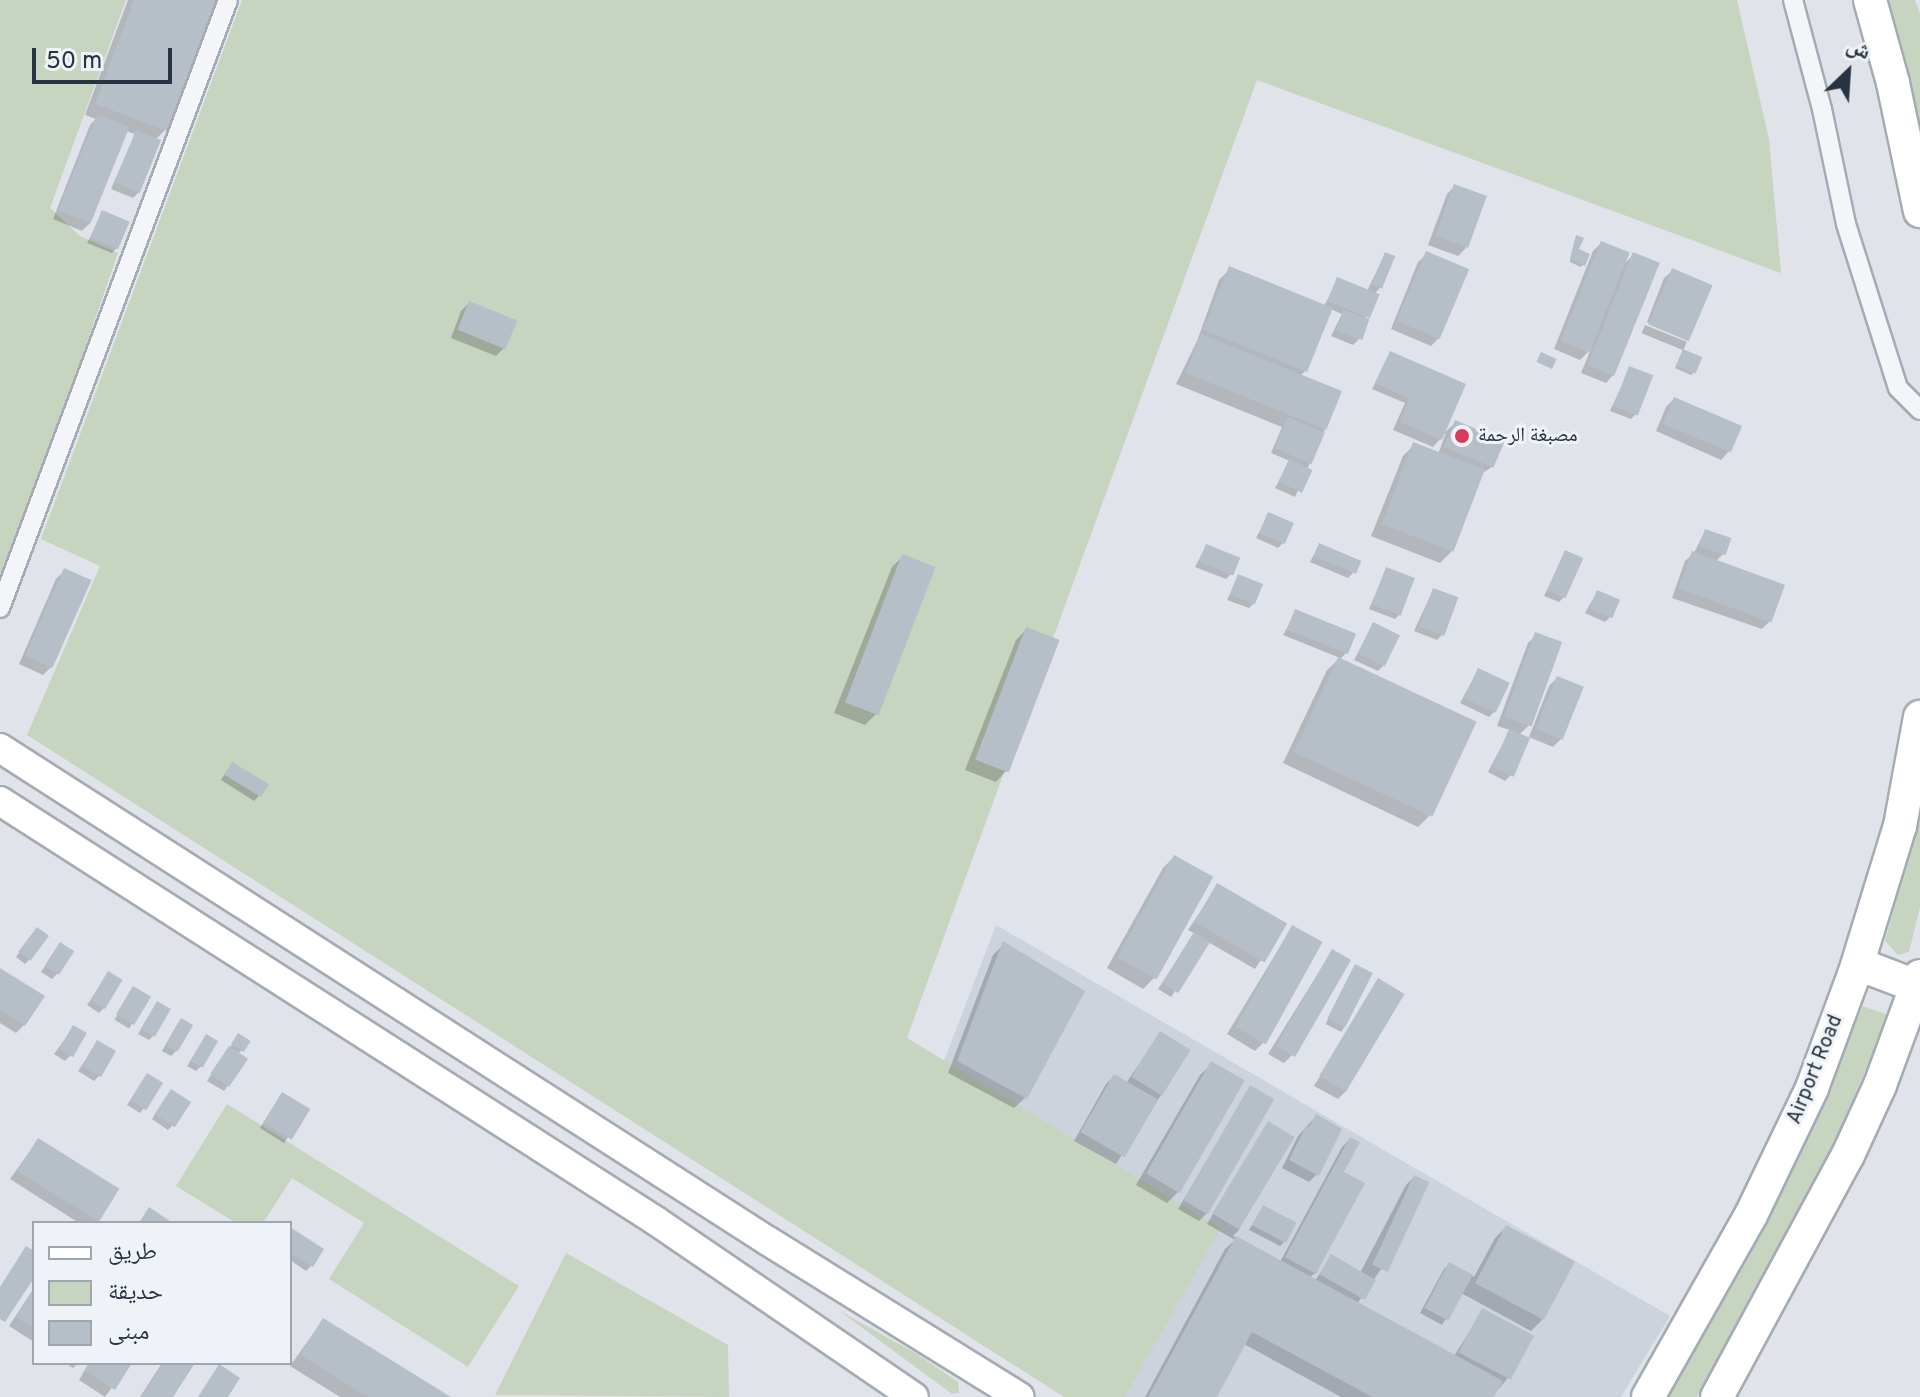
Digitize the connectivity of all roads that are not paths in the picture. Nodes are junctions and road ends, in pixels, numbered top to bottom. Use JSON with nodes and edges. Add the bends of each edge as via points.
{"nodes":[{"id":1,"x":228,"y":0,"type":"edge"},
{"id":2,"x":1793,"y":0,"type":"edge"},
{"id":3,"x":1870,"y":0,"type":"edge"},
{"id":4,"x":1920,"y":211,"type":"edge"},
{"id":5,"x":1920,"y":410,"type":"edge"},
{"id":6,"x":0,"y":608,"type":"edge"},
{"id":7,"x":1920,"y":717,"type":"edge"},
{"id":8,"x":0,"y":748,"type":"edge"},
{"id":9,"x":0,"y":801,"type":"edge"},
{"id":10,"x":1858,"y":964,"type":"junction"},
{"id":11,"x":1918,"y":981,"type":"edge"},
{"id":12,"x":986,"y":1386,"type":"edge"},
{"id":13,"x":914,"y":1397,"type":"edge"},
{"id":14,"x":1020,"y":1397,"type":"edge"},
{"id":15,"x":1648,"y":1397,"type":"edge"},
{"id":16,"x":1717,"y":1397,"type":"edge"}],
"edges":[{"from":1,"to":6,"type":"street"},
{"from":2,"to":5,"type":"street","via":[[1846,224],[1898,388]]},
{"from":3,"to":4,"type":"highway"},
{"from":7,"to":10,"type":"highway","name":"Airport Road","via":[[1900,826]]},
{"from":8,"to":12,"type":"main road"},
{"from":9,"to":13,"type":"main road","via":[[656,1221]]},
{"from":10,"to":11,"type":"highway"},
{"from":10,"to":15,"type":"highway","name":"Airport Road","via":[[1812,1088],[1758,1201]]},
{"from":11,"to":16,"type":"highway","via":[[1848,1155]]},
{"from":12,"to":14,"type":"main road"}]}
